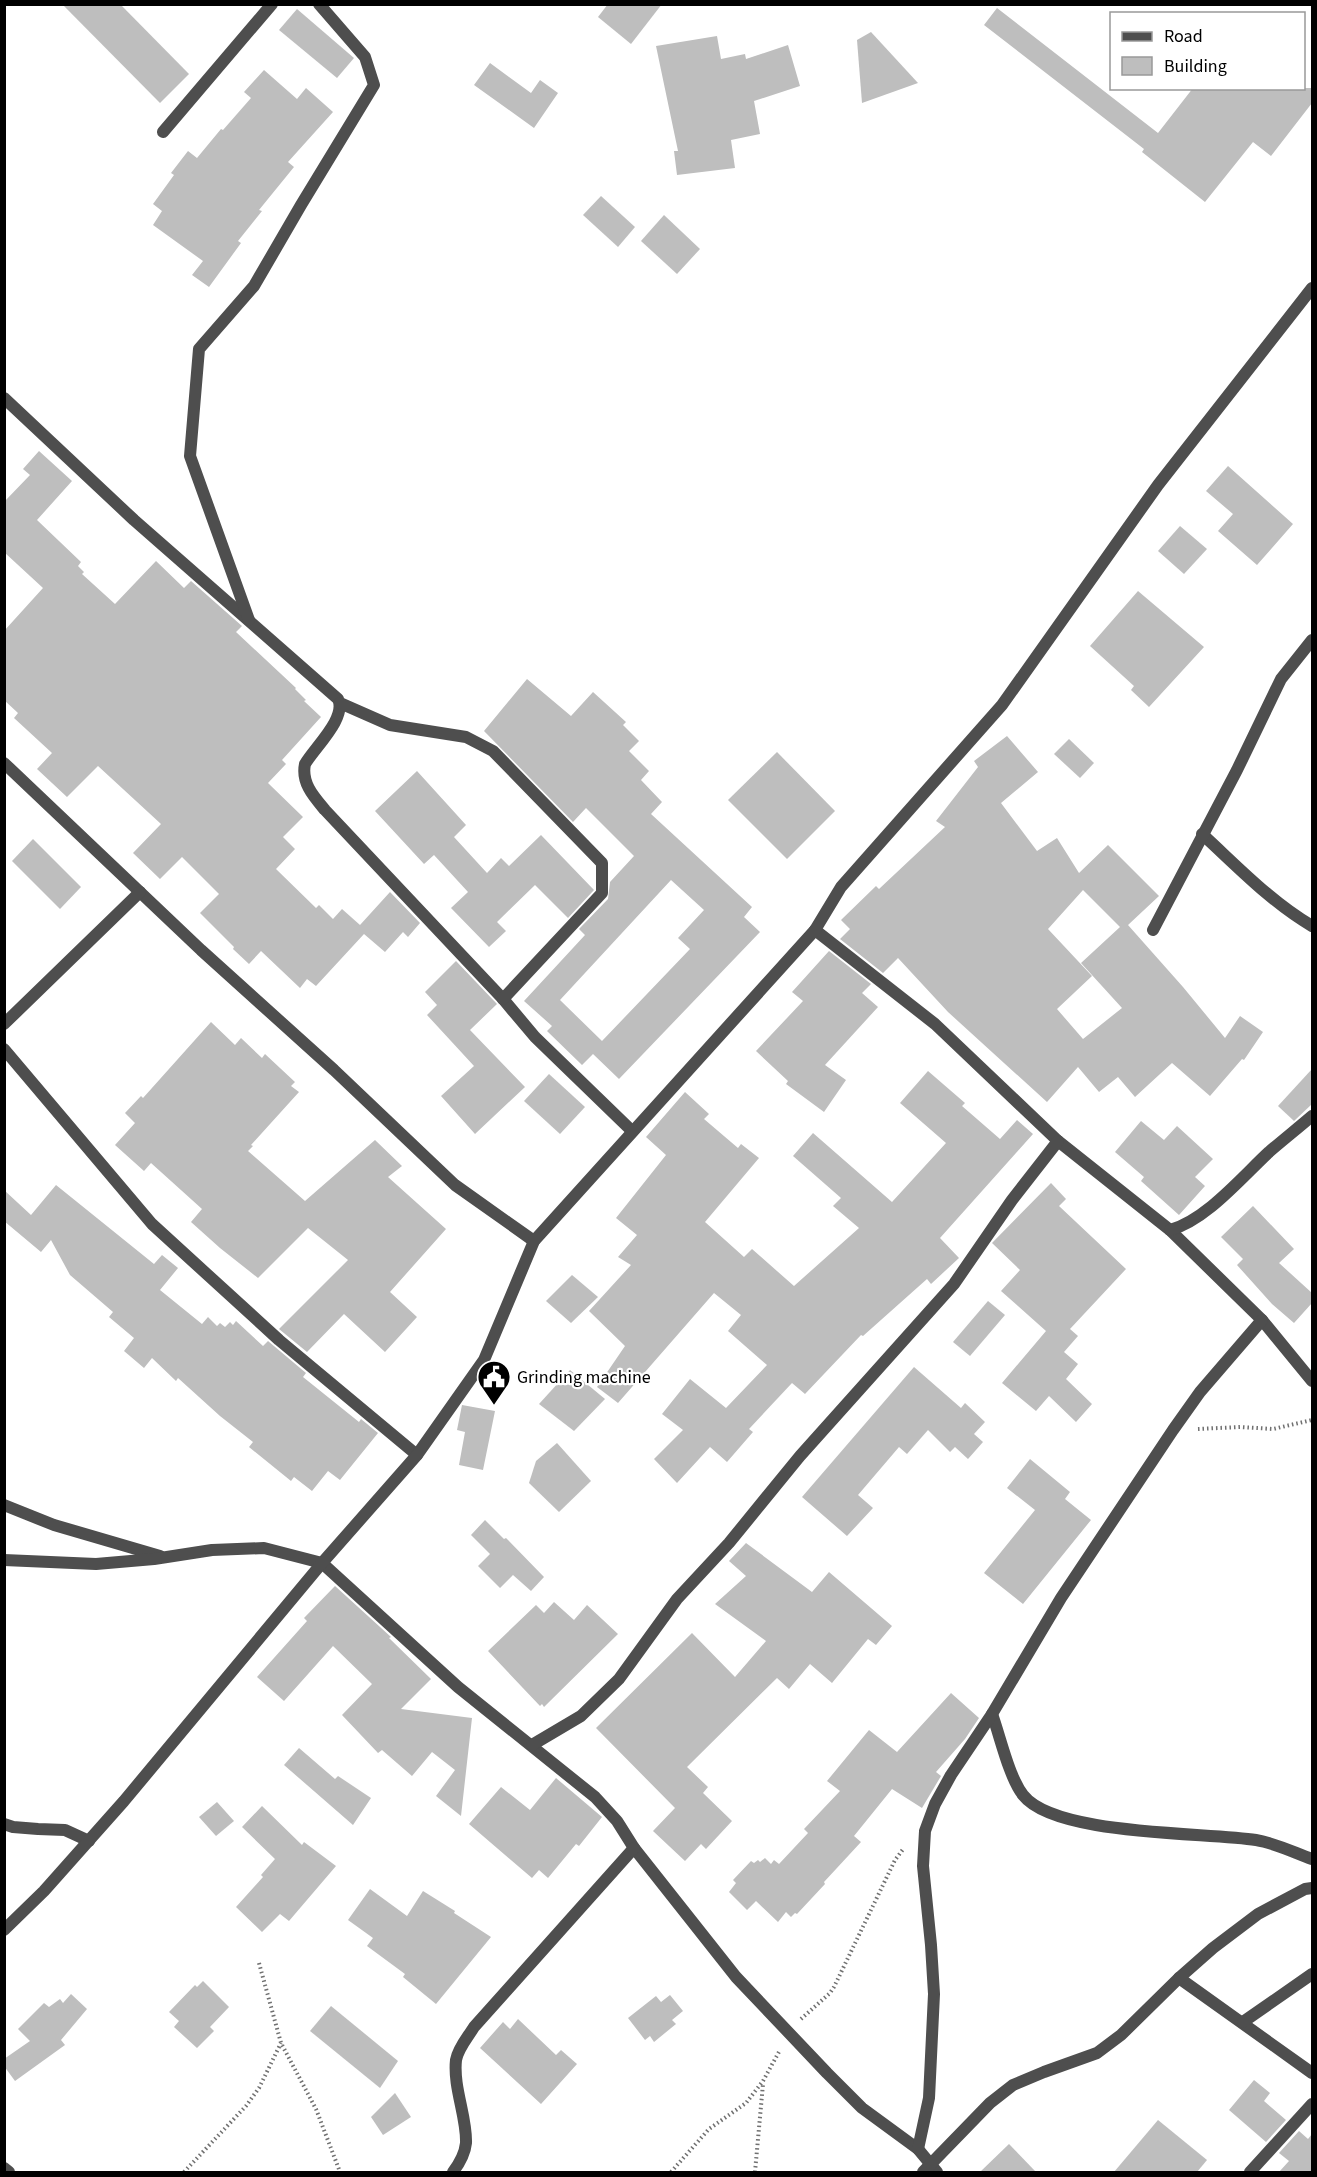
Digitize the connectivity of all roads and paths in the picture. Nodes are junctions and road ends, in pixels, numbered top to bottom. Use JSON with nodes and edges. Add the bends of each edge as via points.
{"nodes":[{"id":1,"x":272,"y":4,"type":"edge"},
{"id":2,"x":319,"y":4,"type":"edge"},
{"id":3,"x":163,"y":132,"type":"dead end"},
{"id":4,"x":1312,"y":288,"type":"edge"},
{"id":5,"x":4,"y":398,"type":"edge"},
{"id":6,"x":249,"y":621,"type":"junction"},
{"id":7,"x":1312,"y":640,"type":"edge"},
{"id":8,"x":340,"y":703,"type":"junction"},
{"id":9,"x":4,"y":763,"type":"edge"},
{"id":10,"x":1203,"y":834,"type":"junction"},
{"id":11,"x":140,"y":892,"type":"junction"},
{"id":12,"x":1312,"y":926,"type":"edge"},
{"id":13,"x":815,"y":930,"type":"junction"},
{"id":14,"x":1153,"y":930,"type":"dead end"},
{"id":15,"x":503,"y":999,"type":"junction"},
{"id":16,"x":4,"y":1024,"type":"edge"},
{"id":17,"x":4,"y":1049,"type":"edge"},
{"id":18,"x":1312,"y":1116,"type":"edge"},
{"id":19,"x":632,"y":1131,"type":"junction"},
{"id":20,"x":1058,"y":1141,"type":"junction"},
{"id":21,"x":1170,"y":1230,"type":"junction"},
{"id":22,"x":534,"y":1240,"type":"junction"},
{"id":23,"x":1262,"y":1320,"type":"junction"},
{"id":24,"x":1312,"y":1382,"type":"edge"},
{"id":25,"x":1312,"y":1420,"type":"edge"},
{"id":26,"x":1173,"y":1430,"type":"junction"},
{"id":27,"x":417,"y":1455,"type":"junction"},
{"id":28,"x":4,"y":1505,"type":"edge"},
{"id":29,"x":164,"y":1558,"type":"junction"},
{"id":30,"x":4,"y":1560,"type":"edge"},
{"id":31,"x":322,"y":1563,"type":"junction"},
{"id":32,"x":992,"y":1714,"type":"junction"},
{"id":33,"x":532,"y":1745,"type":"junction"},
{"id":34,"x":4,"y":1824,"type":"edge"},
{"id":35,"x":925,"y":1831,"type":"junction"},
{"id":36,"x":89,"y":1841,"type":"junction"},
{"id":37,"x":634,"y":1848,"type":"junction"},
{"id":38,"x":1312,"y":1859,"type":"edge"},
{"id":39,"x":1312,"y":1888,"type":"edge"},
{"id":40,"x":4,"y":1930,"type":"edge"},
{"id":41,"x":259,"y":1963,"type":"dead end"},
{"id":42,"x":1312,"y":1974,"type":"edge"},
{"id":43,"x":1179,"y":1978,"type":"junction"},
{"id":44,"x":1243,"y":2022,"type":"junction"},
{"id":45,"x":789,"y":2033,"type":"junction"},
{"id":46,"x":281,"y":2043,"type":"junction"},
{"id":47,"x":1312,"y":2073,"type":"edge"},
{"id":48,"x":763,"y":2081,"type":"junction"},
{"id":49,"x":1312,"y":2103,"type":"edge"},
{"id":50,"x":918,"y":2149,"type":"junction"},
{"id":51,"x":4,"y":2168,"type":"edge"},
{"id":52,"x":930,"y":2170,"type":"edge"},
{"id":53,"x":9,"y":2172,"type":"edge"},
{"id":54,"x":184,"y":2172,"type":"edge"},
{"id":55,"x":340,"y":2172,"type":"edge"},
{"id":56,"x":453,"y":2172,"type":"edge"},
{"id":57,"x":671,"y":2172,"type":"edge"},
{"id":58,"x":755,"y":2172,"type":"edge"},
{"id":59,"x":1250,"y":2172,"type":"edge"}],
"edges":[{"from":1,"to":3,"type":"street"},
{"from":2,"to":6,"type":"street","via":[[365,57],[374,85],[254,286],[199,349],[190,456]]},
{"from":4,"to":13,"type":"street","via":[[1158,485],[1002,705],[841,887]]},
{"from":5,"to":6,"type":"street"},
{"from":6,"to":8,"type":"street"},
{"from":7,"to":10,"type":"street","via":[[1281,679]]},
{"from":8,"to":15,"type":"street","via":[[338,717],[305,764],[303,771],[310,792]]},
{"from":8,"to":15,"type":"street","via":[[390,725],[466,737],[493,751],[602,862],[602,893]]},
{"from":9,"to":11,"type":"street"},
{"from":10,"to":12,"type":"street","via":[[1269,894]]},
{"from":10,"to":14,"type":"street"},
{"from":11,"to":16,"type":"street"},
{"from":11,"to":22,"type":"street","via":[[455,1185]]},
{"from":13,"to":19,"type":"street"},
{"from":13,"to":20,"type":"street","via":[[935,1024]]},
{"from":15,"to":19,"type":"street","via":[[535,1037]]},
{"from":17,"to":27,"type":"street","via":[[152,1224],[279,1340]]},
{"from":18,"to":21,"type":"street","via":[[1216,1202],[1185,1226]]},
{"from":19,"to":22,"type":"street"},
{"from":20,"to":21,"type":"street"},
{"from":20,"to":33,"type":"street","via":[[954,1284],[677,1599],[619,1679],[581,1716]]},
{"from":21,"to":23,"type":"street"},
{"from":22,"to":27,"type":"street","via":[[484,1359]]},
{"from":23,"to":24,"type":"street"},
{"from":23,"to":26,"type":"street"},
{"from":25,"to":26,"type":"path","via":[[1272,1429]]},
{"from":26,"to":32,"type":"street","via":[[1060,1598]]},
{"from":27,"to":31,"type":"street"},
{"from":28,"to":29,"type":"street","via":[[54,1525]]},
{"from":29,"to":30,"type":"street","via":[[96,1564]]},
{"from":29,"to":31,"type":"street","via":[[212,1550],[264,1548]]},
{"from":31,"to":33,"type":"street","via":[[458,1687]]},
{"from":31,"to":36,"type":"street"},
{"from":32,"to":35,"type":"street","via":[[951,1776]]},
{"from":32,"to":38,"type":"street","via":[[1022,1794],[1034,1806],[1053,1815],[1091,1824],[1258,1840]]},
{"from":33,"to":37,"type":"street","via":[[595,1797]]},
{"from":34,"to":36,"type":"street","via":[[65,1830]]},
{"from":35,"to":45,"type":"path","via":[[895,1860],[834,1987]]},
{"from":35,"to":50,"type":"street","via":[[923,1866],[934,1994],[929,2098]]},
{"from":36,"to":40,"type":"street"},
{"from":37,"to":45,"type":"street","via":[[736,1977]]},
{"from":37,"to":56,"type":"street","via":[[462,2045],[456,2059],[457,2090],[466,2142]]},
{"from":39,"to":43,"type":"street","via":[[1258,1914]]},
{"from":41,"to":46,"type":"path"},
{"from":42,"to":44,"type":"street"},
{"from":43,"to":44,"type":"street"},
{"from":43,"to":52,"type":"street","via":[[1121,2036],[1097,2054],[1013,2085],[990,2103]]},
{"from":44,"to":47,"type":"street"},
{"from":45,"to":48,"type":"path"},
{"from":45,"to":50,"type":"street","via":[[862,2108]]},
{"from":46,"to":54,"type":"path","via":[[246,2106]]},
{"from":46,"to":55,"type":"path","via":[[316,2109]]},
{"from":48,"to":57,"type":"path","via":[[740,2108],[709,2129]]},
{"from":48,"to":58,"type":"path"},
{"from":49,"to":59,"type":"street"},
{"from":50,"to":52,"type":"street"},
{"from":51,"to":53,"type":"street"}]}
